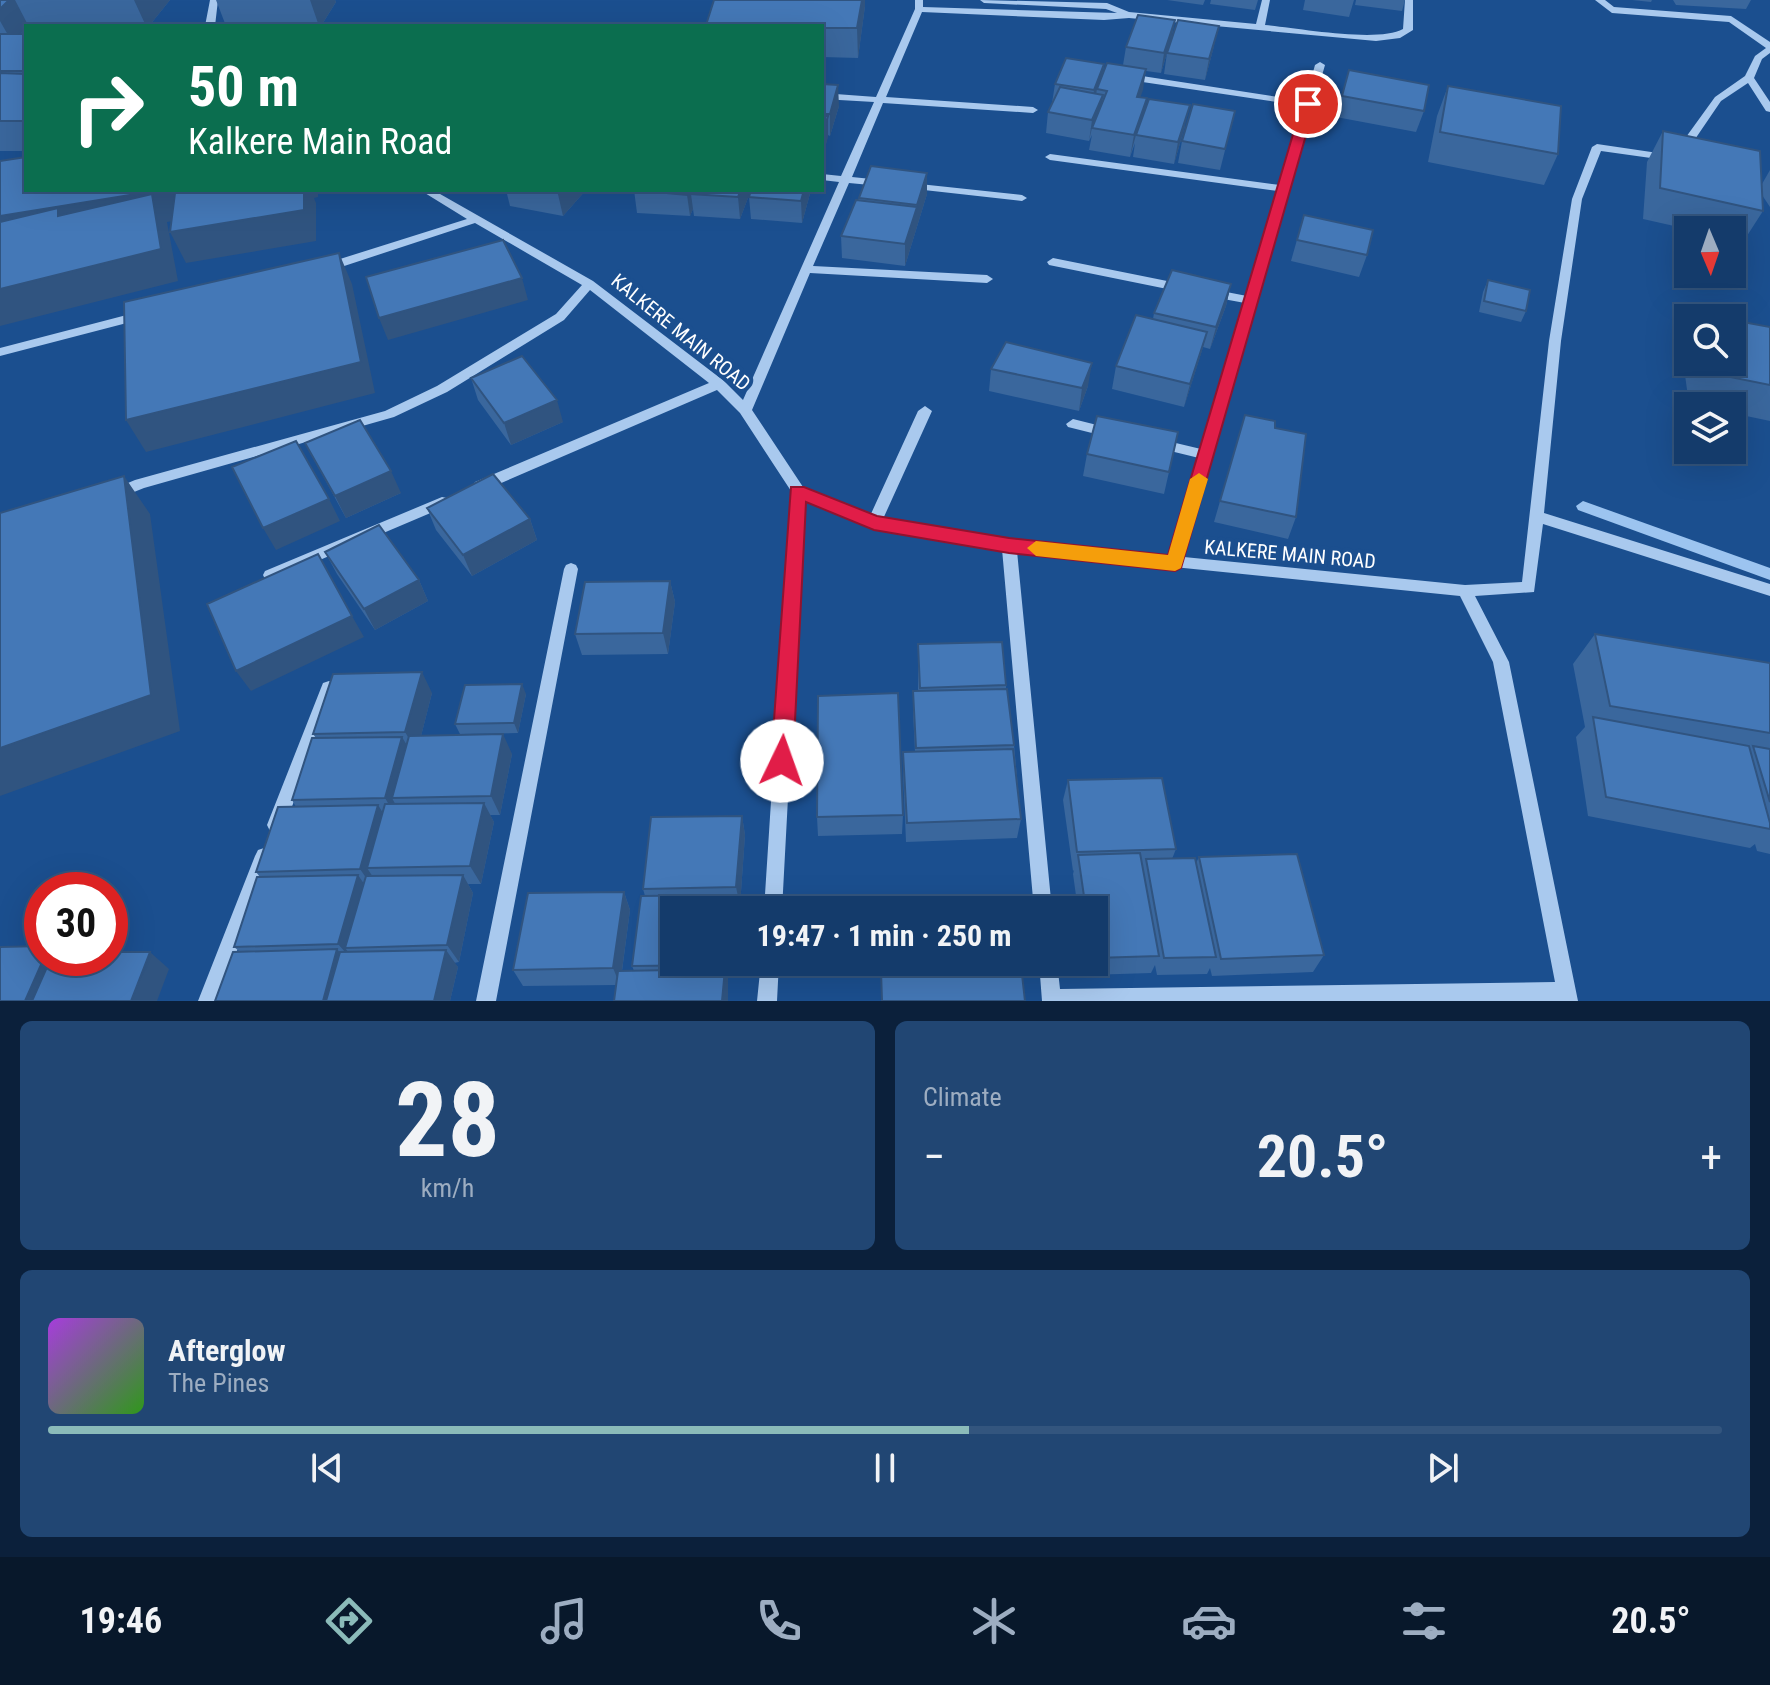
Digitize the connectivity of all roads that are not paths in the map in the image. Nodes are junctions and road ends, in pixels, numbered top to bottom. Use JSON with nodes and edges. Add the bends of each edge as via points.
{"nodes":[{"id":1,"x":214,"y":0,"type":"edge"},
{"id":2,"x":984,"y":0,"type":"edge"},
{"id":3,"x":1127,"y":0,"type":"edge"},
{"id":4,"x":1266,"y":0,"type":"edge"},
{"id":5,"x":1409,"y":0,"type":"edge"},
{"id":6,"x":1599,"y":0,"type":"edge"},
{"id":7,"x":919,"y":4,"type":"edge"},
{"id":8,"x":1129,"y":15,"type":"junction"},
{"id":9,"x":210,"y":24,"type":"edge"},
{"id":10,"x":1260,"y":28,"type":"junction"},
{"id":11,"x":1770,"y":47,"type":"edge"},
{"id":12,"x":1320,"y":65,"type":"dead end"},
{"id":13,"x":1124,"y":76,"type":"edge"},
{"id":14,"x":1749,"y":78,"type":"junction"},
{"id":15,"x":824,"y":96,"type":"edge"},
{"id":16,"x":880,"y":99,"type":"junction"},
{"id":17,"x":1308,"y":104,"type":"junction"},
{"id":18,"x":1770,"y":109,"type":"edge"},
{"id":19,"x":1033,"y":110,"type":"dead end"},
{"id":20,"x":1050,"y":157,"type":"dead end"},
{"id":21,"x":824,"y":177,"type":"edge"},
{"id":22,"x":846,"y":179,"type":"junction"},
{"id":23,"x":1284,"y":189,"type":"junction"},
{"id":24,"x":429,"y":192,"type":"edge"},
{"id":25,"x":1022,"y":198,"type":"dead end"},
{"id":26,"x":477,"y":219,"type":"junction"},
{"id":27,"x":1053,"y":262,"type":"dead end"},
{"id":28,"x":806,"y":269,"type":"junction"},
{"id":29,"x":310,"y":272,"type":"edge"},
{"id":30,"x":987,"y":279,"type":"dead end"},
{"id":31,"x":589,"y":284,"type":"junction"},
{"id":32,"x":1251,"y":301,"type":"junction"},
{"id":33,"x":162,"y":310,"type":"edge"},
{"id":34,"x":0,"y":352,"type":"edge"},
{"id":35,"x":719,"y":384,"type":"junction"},
{"id":36,"x":745,"y":410,"type":"junction"},
{"id":37,"x":925,"y":411,"type":"dead end"},
{"id":38,"x":1073,"y":424,"type":"dead end"},
{"id":39,"x":1132,"y":438,"type":"edge"},
{"id":40,"x":1147,"y":441,"type":"edge"},
{"id":41,"x":1206,"y":455,"type":"junction"},
{"id":42,"x":472,"y":489,"type":"edge"},
{"id":43,"x":798,"y":491,"type":"junction"},
{"id":44,"x":458,"y":495,"type":"edge"},
{"id":45,"x":104,"y":499,"type":"edge"},
{"id":46,"x":1536,"y":516,"type":"junction"},
{"id":47,"x":874,"y":523,"type":"junction"},
{"id":48,"x":1009,"y":545,"type":"junction"},
{"id":49,"x":1175,"y":563,"type":"junction"},
{"id":50,"x":571,"y":569,"type":"dead end"},
{"id":51,"x":270,"y":575,"type":"edge"},
{"id":52,"x":1770,"y":590,"type":"edge"},
{"id":53,"x":1465,"y":591,"type":"junction"},
{"id":54,"x":331,"y":684,"type":"edge"},
{"id":55,"x":774,"y":896,"type":"edge"},
{"id":56,"x":1042,"y":896,"type":"edge"},
{"id":57,"x":769,"y":976,"type":"edge"},
{"id":58,"x":1049,"y":976,"type":"edge"},
{"id":59,"x":1567,"y":996,"type":"edge"},
{"id":60,"x":1052,"y":1000,"type":"edge"},
{"id":61,"x":208,"y":1001,"type":"edge"},
{"id":62,"x":486,"y":1001,"type":"edge"},
{"id":63,"x":767,"y":1001,"type":"edge"}],
"edges":[{"from":1,"to":9,"type":"street"},
{"from":2,"to":8,"type":"street","via":[[1107,6]]},
{"from":3,"to":8,"type":"street"},
{"from":4,"to":10,"type":"street"},
{"from":5,"to":10,"type":"street","via":[[1408,30],[1397,36],[1344,37]]},
{"from":6,"to":11,"type":"street","via":[[1612,10],[1731,19]]},
{"from":7,"to":8,"type":"street"},
{"from":7,"to":16,"type":"street"},
{"from":8,"to":10,"type":"street"},
{"from":11,"to":14,"type":"street"},
{"from":12,"to":17,"type":"street"},
{"from":13,"to":17,"type":"street"},
{"from":14,"to":18,"type":"street"},
{"from":14,"to":46,"type":"street","via":[[1718,99],[1675,153],[1658,156],[1597,147],[1577,199]]},
{"from":15,"to":16,"type":"street"},
{"from":16,"to":19,"type":"street"},
{"from":16,"to":22,"type":"street"},
{"from":17,"to":23,"type":"street"},
{"from":20,"to":23,"type":"street"},
{"from":21,"to":22,"type":"street"},
{"from":22,"to":25,"type":"street"},
{"from":22,"to":28,"type":"street"},
{"from":23,"to":32,"type":"street"},
{"from":24,"to":26,"type":"street","name":"KALKERE MAIN ROAD"},
{"from":26,"to":29,"type":"street"},
{"from":26,"to":31,"type":"street","name":"KALKERE MAIN ROAD"},
{"from":27,"to":32,"type":"street"},
{"from":28,"to":30,"type":"street"},
{"from":28,"to":36,"type":"street"},
{"from":31,"to":35,"type":"street","name":"KALKERE MAIN ROAD"},
{"from":31,"to":45,"type":"street","via":[[560,317],[442,389],[389,414],[140,484]]},
{"from":32,"to":41,"type":"street"},
{"from":33,"to":34,"type":"street"},
{"from":35,"to":36,"type":"street","name":"KALKERE MAIN ROAD"},
{"from":35,"to":42,"type":"street"},
{"from":36,"to":43,"type":"street","name":"KALKERE MAIN ROAD"},
{"from":37,"to":47,"type":"street"},
{"from":38,"to":39,"type":"street"},
{"from":40,"to":41,"type":"street"},
{"from":41,"to":49,"type":"street"},
{"from":43,"to":47,"type":"street","name":"KALKERE MAIN ROAD"},
{"from":43,"to":55,"type":"street"},
{"from":44,"to":51,"type":"street"},
{"from":46,"to":52,"type":"street"},
{"from":46,"to":53,"type":"street","name":"KALKERE MAIN ROAD","via":[[1529,588]]},
{"from":47,"to":48,"type":"street","name":"KALKERE MAIN ROAD"},
{"from":48,"to":49,"type":"street","name":"KALKERE MAIN ROAD"},
{"from":48,"to":56,"type":"street"},
{"from":49,"to":53,"type":"street","name":"KALKERE MAIN ROAD"},
{"from":50,"to":62,"type":"street"},
{"from":53,"to":59,"type":"street","via":[[1501,662]]},
{"from":54,"to":61,"type":"street"},
{"from":57,"to":63,"type":"street"},
{"from":58,"to":60,"type":"street"},
{"from":59,"to":60,"type":"street"}]}
